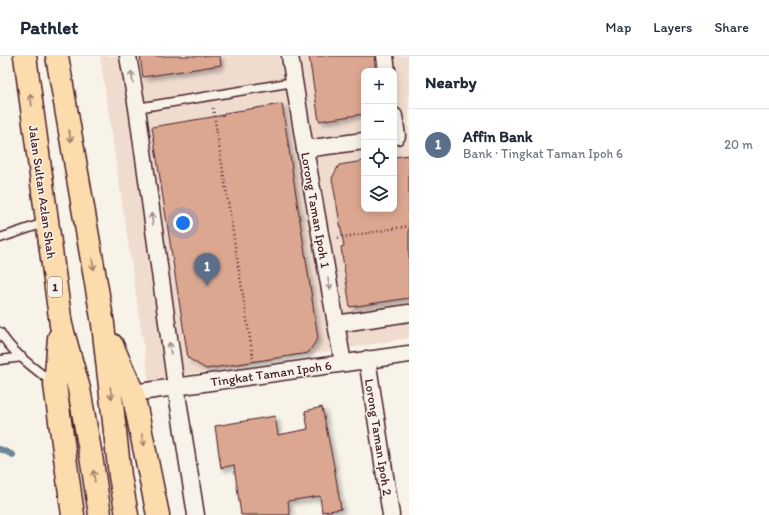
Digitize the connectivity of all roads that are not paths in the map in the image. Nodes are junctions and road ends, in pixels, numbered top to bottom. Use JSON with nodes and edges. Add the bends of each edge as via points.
{"nodes":[{"id":1,"x":25,"y":56,"type":"edge"},
{"id":2,"x":57,"y":56,"type":"edge"},
{"id":3,"x":128,"y":56,"type":"edge"},
{"id":4,"x":290,"y":56,"type":"edge"},
{"id":5,"x":385,"y":56,"type":"edge"},
{"id":6,"x":387,"y":68,"type":"edge"},
{"id":7,"x":294,"y":82,"type":"junction"},
{"id":8,"x":137,"y":108,"type":"junction"},
{"id":9,"x":397,"y":126,"type":"edge"},
{"id":10,"x":400,"y":136,"type":"edge"},
{"id":11,"x":361,"y":141,"type":"edge"},
{"id":12,"x":305,"y":149,"type":"junction"},
{"id":13,"x":47,"y":222,"type":"junction"},
{"id":14,"x":0,"y":238,"type":"edge"},
{"id":15,"x":409,"y":313,"type":"edge"},
{"id":16,"x":103,"y":324,"type":"junction"},
{"id":17,"x":336,"y":324,"type":"junction"},
{"id":18,"x":61,"y":325,"type":"junction"},
{"id":19,"x":0,"y":332,"type":"edge"},
{"id":20,"x":409,"y":354,"type":"edge"},
{"id":21,"x":22,"y":357,"type":"junction"},
{"id":22,"x":367,"y":359,"type":"junction"},
{"id":23,"x":0,"y":360,"type":"edge"},
{"id":24,"x":343,"y":363,"type":"junction"},
{"id":25,"x":55,"y":385,"type":"junction"},
{"id":26,"x":176,"y":387,"type":"junction"},
{"id":27,"x":133,"y":393,"type":"junction"},
{"id":28,"x":73,"y":515,"type":"edge"},
{"id":29,"x":100,"y":515,"type":"edge"},
{"id":30,"x":127,"y":515,"type":"edge"},
{"id":31,"x":158,"y":515,"type":"edge"},
{"id":32,"x":196,"y":515,"type":"edge"},
{"id":33,"x":391,"y":515,"type":"edge"}],
"edges":[{"from":13,"to":1,"type":"main road","name":"Jalan Sultan Azlan Shah","number":"1","one_way":true},
{"from":2,"to":16,"type":"main road","one_way":true},
{"from":8,"to":3,"type":"street","one_way":true},
{"from":4,"to":7,"type":"street","name":"Lorong Taman Ipoh 1"},
{"from":5,"to":6,"type":"street"},
{"from":7,"to":8,"type":"lane"},
{"from":7,"to":12,"type":"street","name":"Lorong Taman Ipoh 1"},
{"from":26,"to":8,"type":"street","one_way":true},
{"from":9,"to":10,"type":"street"},
{"from":11,"to":12,"type":"street"},
{"from":12,"to":17,"type":"street","name":"Lorong Taman Ipoh 1","one_way":true},
{"from":13,"to":14,"type":"lane"},
{"from":13,"to":18,"type":"main road","name":"Jalan Sultan Azlan Shah","number":"1"},
{"from":15,"to":17,"type":"street"},
{"from":16,"to":27,"type":"main road"},
{"from":16,"to":30,"type":"main road","one_way":true,"via":[[120,476]]},
{"from":17,"to":24,"type":"street","name":"Lorong Taman Ipoh 1"},
{"from":18,"to":25,"type":"main road"},
{"from":29,"to":18,"type":"main road","name":"Jalan Sultan Azlan Shah","number":"1","one_way":true,"via":[[79,389]]},
{"from":19,"to":21,"type":"lane"},
{"from":20,"to":22,"type":"street","name":"Tingkat Taman Ipoh 6"},
{"from":21,"to":23,"type":"lane"},
{"from":21,"to":25,"type":"lane"},
{"from":22,"to":24,"type":"street","name":"Tingkat Taman Ipoh 6"},
{"from":22,"to":33,"type":"street","name":"Lorong Taman Ipoh 2"},
{"from":24,"to":26,"type":"street","name":"Tingkat Taman Ipoh 6"},
{"from":25,"to":28,"type":"main road"},
{"from":26,"to":27,"type":"street","name":"Tingkat Taman Ipoh 6"},
{"from":26,"to":32,"type":"street"},
{"from":27,"to":31,"type":"main road","one_way":true}]}
